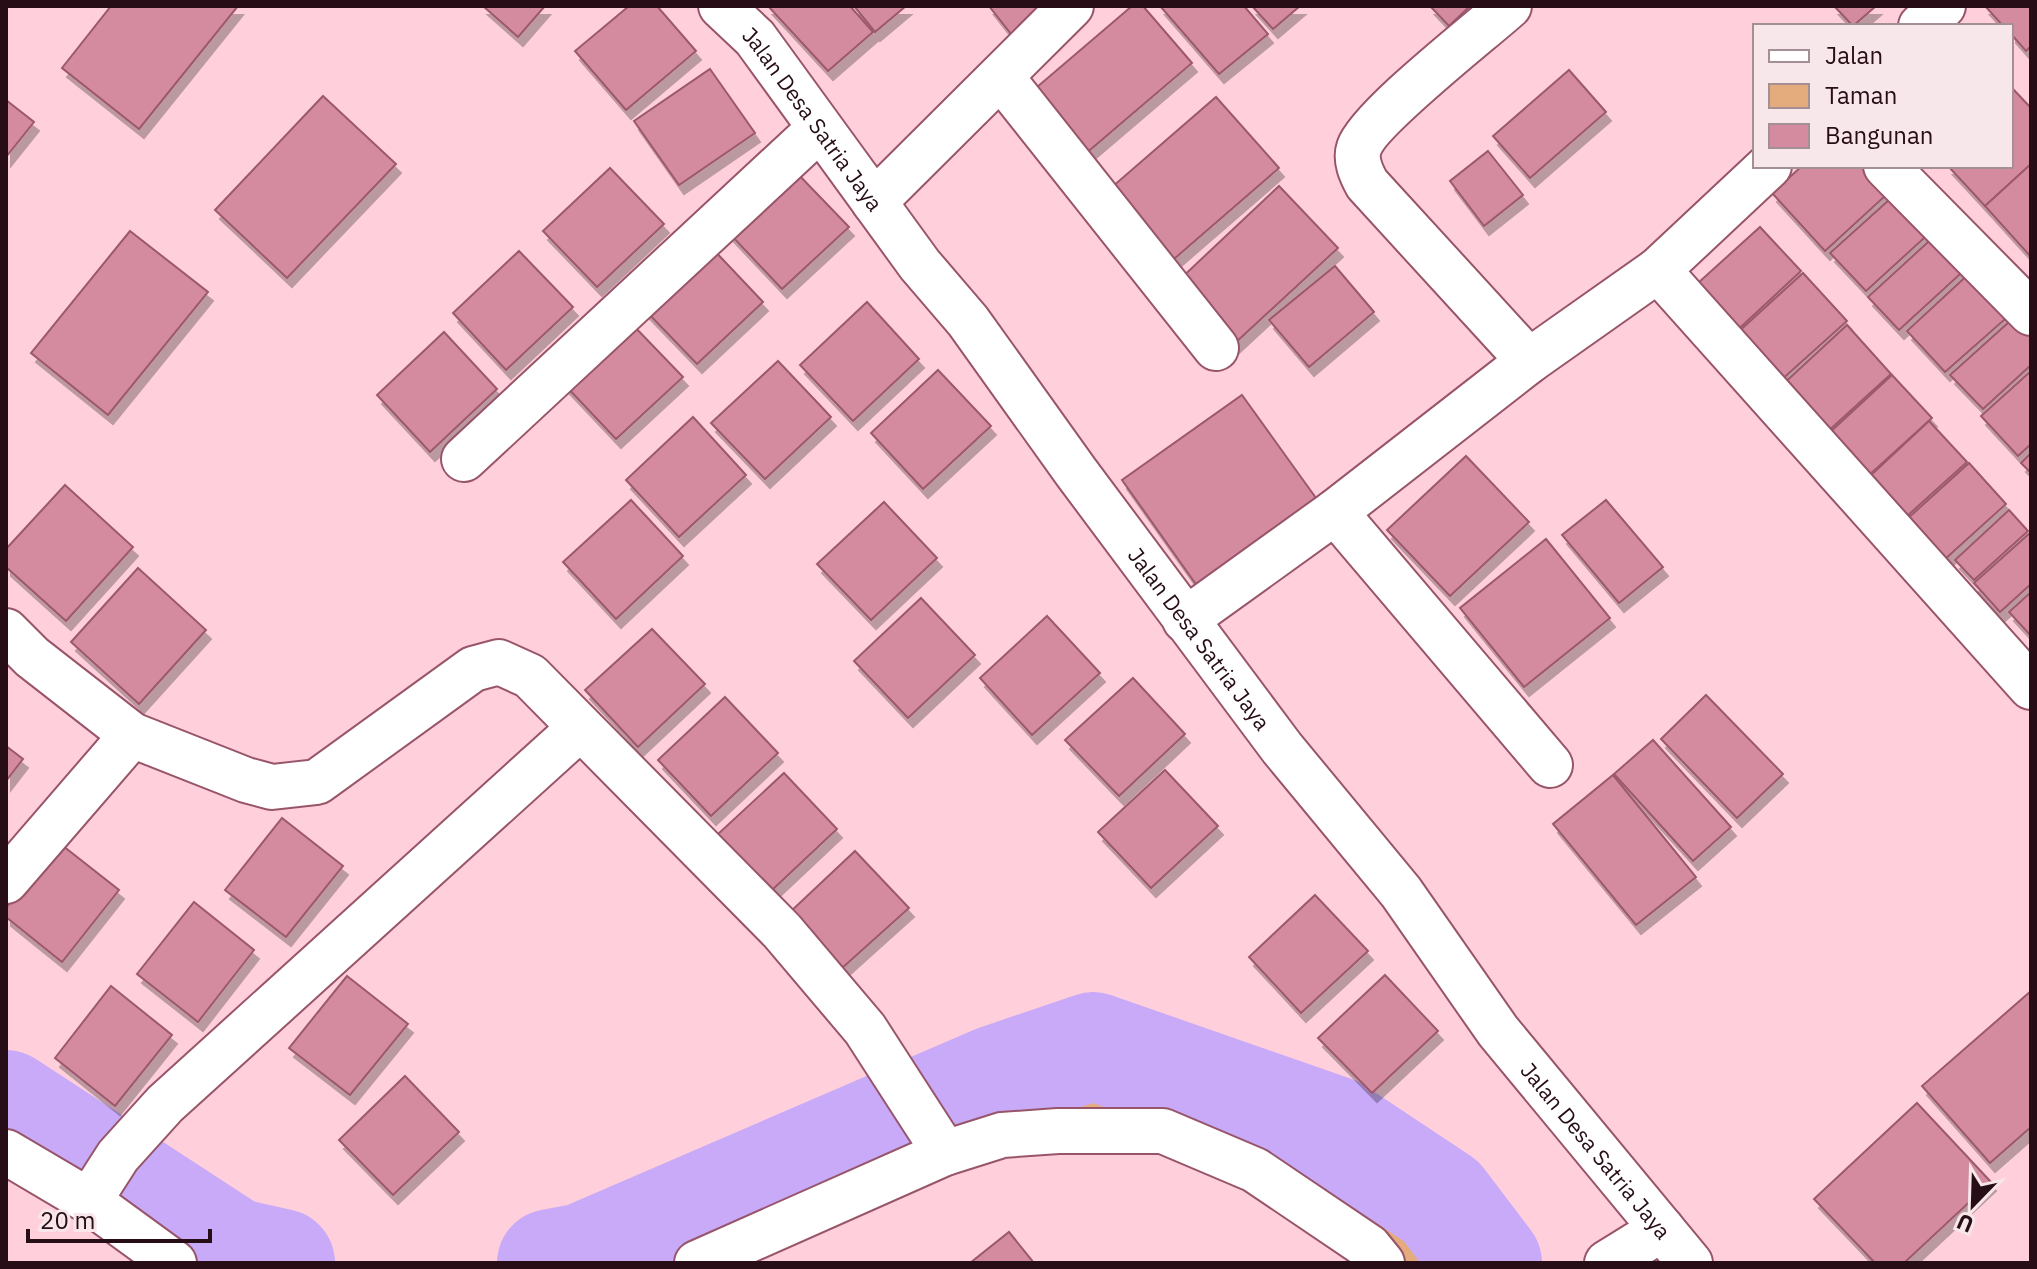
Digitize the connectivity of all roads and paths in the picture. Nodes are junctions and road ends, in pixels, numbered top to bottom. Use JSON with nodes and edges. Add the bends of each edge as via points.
{"nodes":[{"id":1,"x":721,"y":6,"type":"edge"},
{"id":2,"x":1071,"y":6,"type":"edge"},
{"id":3,"x":1509,"y":6,"type":"edge"},
{"id":4,"x":1943,"y":6,"type":"edge"},
{"id":5,"x":1923,"y":24,"type":"edge"},
{"id":6,"x":1001,"y":77,"type":"junction"},
{"id":7,"x":819,"y":129,"type":"junction"},
{"id":8,"x":1767,"y":168,"type":"edge"},
{"id":9,"x":1888,"y":168,"type":"edge"},
{"id":10,"x":874,"y":202,"type":"junction"},
{"id":11,"x":1658,"y":270,"type":"junction"},
{"id":12,"x":2031,"y":313,"type":"edge"},
{"id":13,"x":1216,"y":348,"type":"dead end"},
{"id":14,"x":1529,"y":361,"type":"junction"},
{"id":15,"x":464,"y":459,"type":"dead end"},
{"id":16,"x":1335,"y":512,"type":"junction"},
{"id":17,"x":1185,"y":620,"type":"junction"},
{"id":18,"x":6,"y":631,"type":"edge"},
{"id":19,"x":2031,"y":687,"type":"edge"},
{"id":20,"x":580,"y":728,"type":"junction"},
{"id":21,"x":132,"y":735,"type":"junction"},
{"id":22,"x":1550,"y":765,"type":"dead end"},
{"id":23,"x":6,"y":881,"type":"edge"},
{"id":24,"x":6,"y":1152,"type":"edge"},
{"id":25,"x":945,"y":1153,"type":"junction"},
{"id":26,"x":89,"y":1201,"type":"junction"},
{"id":27,"x":1655,"y":1233,"type":"junction"},
{"id":28,"x":174,"y":1263,"type":"edge"},
{"id":29,"x":697,"y":1263,"type":"edge"},
{"id":30,"x":1382,"y":1263,"type":"edge"},
{"id":31,"x":1607,"y":1263,"type":"edge"},
{"id":32,"x":1690,"y":1263,"type":"edge"}],
"edges":[{"from":1,"to":7,"type":"street","name":"Jalan Desa Satria Jaya","via":[[755,38]]},
{"from":2,"to":6,"type":"street"},
{"from":3,"to":14,"type":"street","via":[[1374,124],[1358,159],[1367,184]]},
{"from":4,"to":5,"type":"street"},
{"from":6,"to":10,"type":"street"},
{"from":6,"to":13,"type":"street"},
{"from":7,"to":10,"type":"street","name":"Jalan Desa Satria Jaya"},
{"from":7,"to":15,"type":"street"},
{"from":8,"to":11,"type":"street"},
{"from":9,"to":12,"type":"street"},
{"from":10,"to":17,"type":"street","name":"Jalan Desa Satria Jaya","via":[[968,321]]},
{"from":11,"to":14,"type":"street"},
{"from":11,"to":19,"type":"street"},
{"from":14,"to":16,"type":"street"},
{"from":16,"to":17,"type":"street"},
{"from":16,"to":22,"type":"street"},
{"from":17,"to":27,"type":"street","name":"Jalan Desa Satria Jaya","via":[[1401,892],[1498,1031]]},
{"from":18,"to":21,"type":"street"},
{"from":20,"to":21,"type":"street","via":[[530,676],[499,662],[473,669],[317,782],[272,787]]},
{"from":20,"to":25,"type":"street","via":[[782,931],[865,1029]]},
{"from":20,"to":26,"type":"street","via":[[165,1104],[118,1156]]},
{"from":21,"to":23,"type":"street"},
{"from":24,"to":26,"type":"street"},
{"from":25,"to":29,"type":"street"},
{"from":25,"to":30,"type":"street","via":[[1002,1135],[1163,1131],[1255,1170],[1369,1247]]},
{"from":26,"to":28,"type":"street"},
{"from":27,"to":31,"type":"street"},
{"from":27,"to":32,"type":"street","name":"Jalan Desa Satria Jaya"}]}
